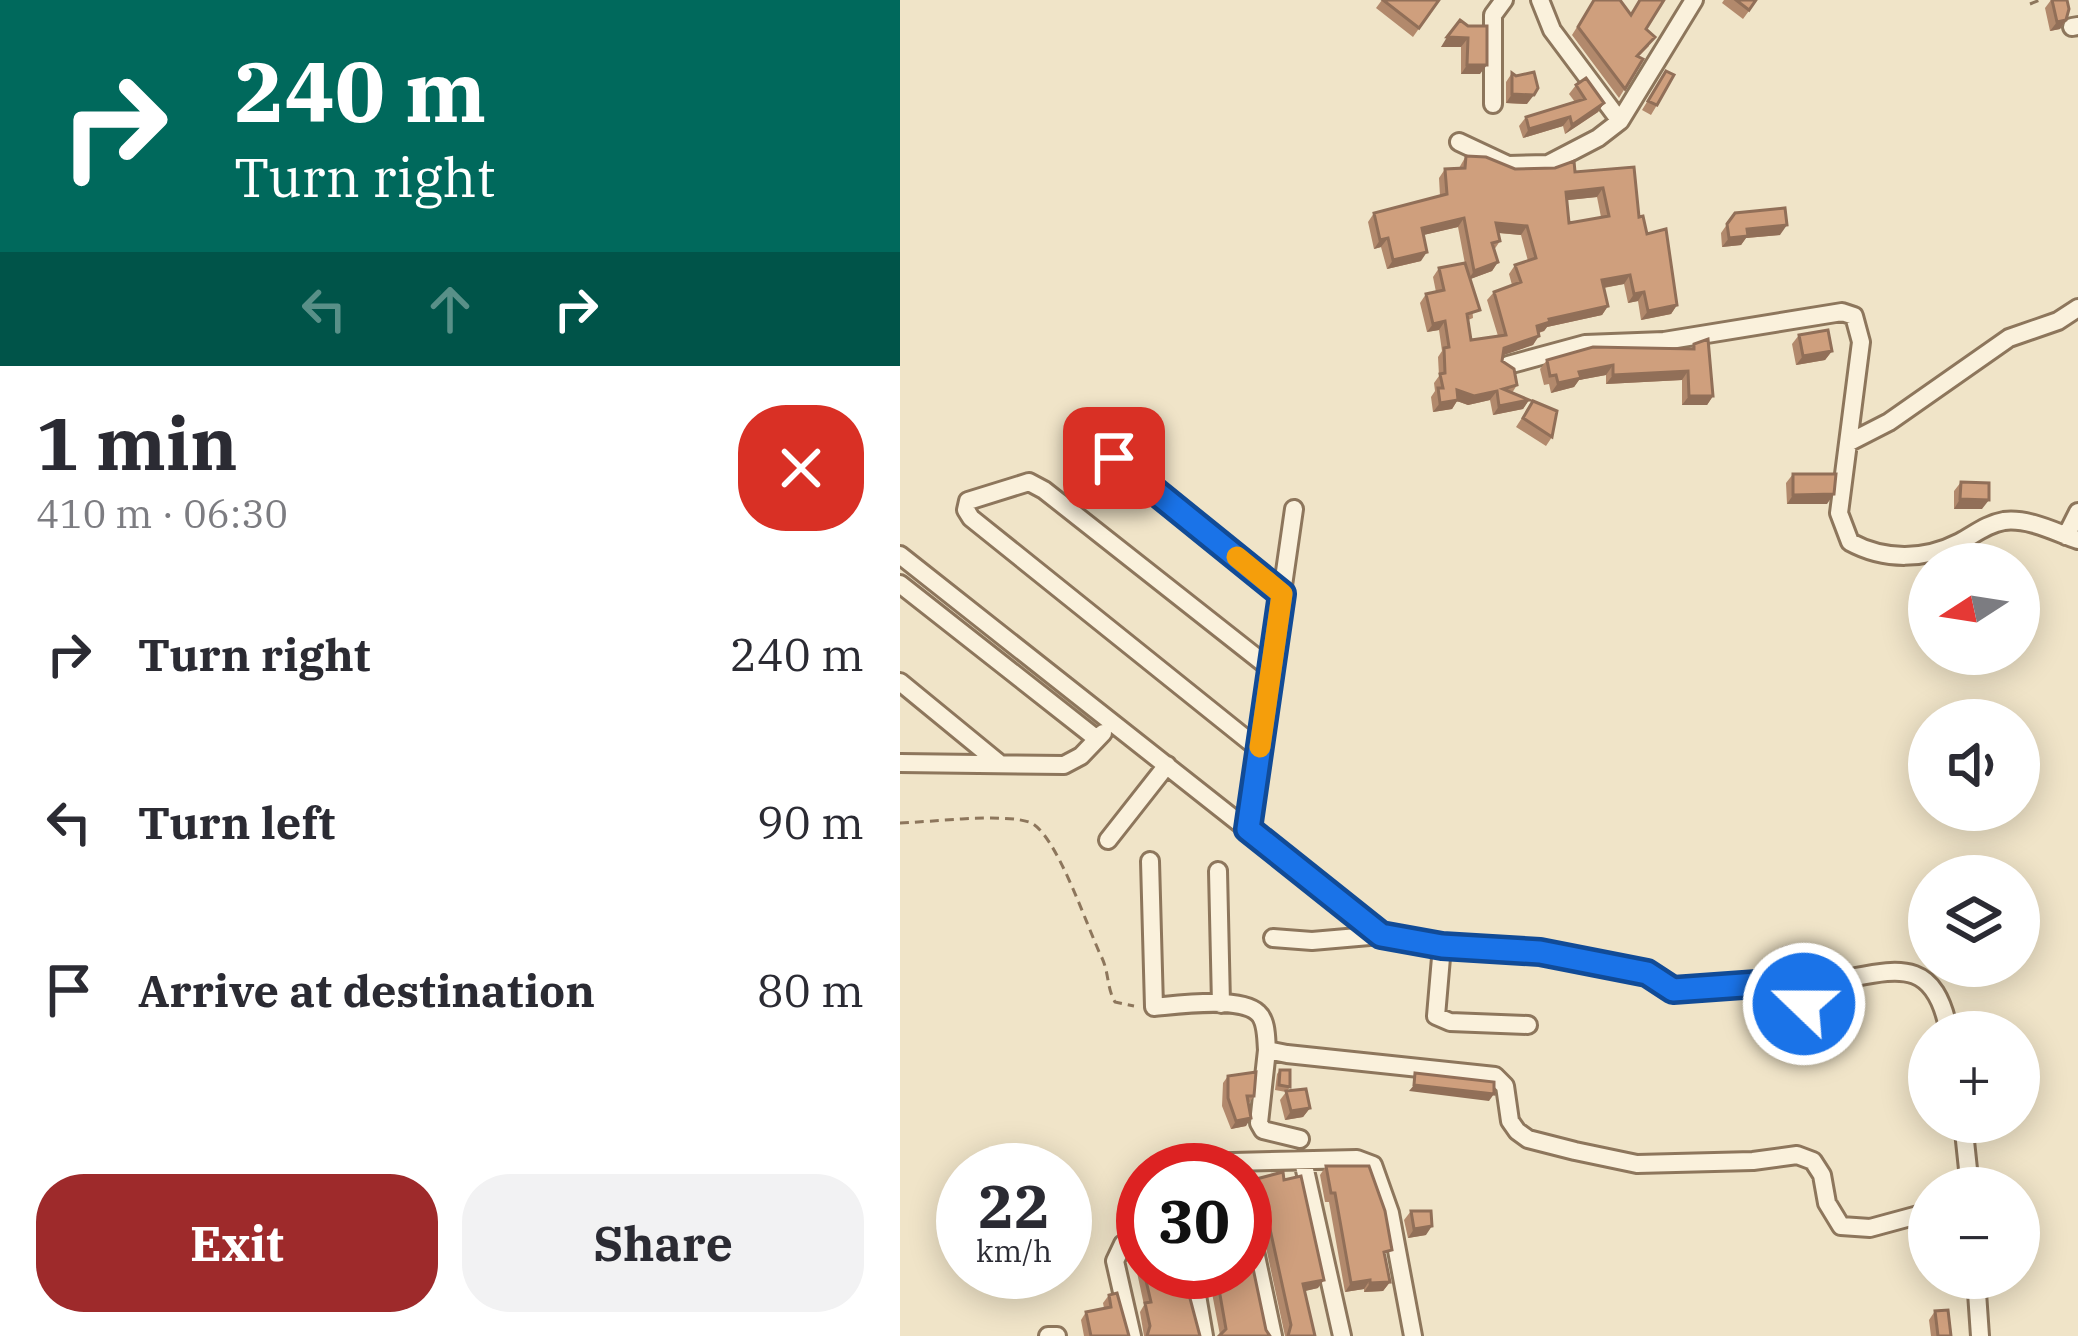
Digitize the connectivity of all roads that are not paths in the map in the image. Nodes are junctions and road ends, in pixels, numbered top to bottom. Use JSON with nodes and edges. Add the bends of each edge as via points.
{"nodes":[{"id":1,"x":1504,"y":0,"type":"edge"},
{"id":2,"x":1540,"y":0,"type":"edge"},
{"id":3,"x":1690,"y":2,"type":"edge"},
{"id":4,"x":1493,"y":104,"type":"dead end"},
{"id":5,"x":1620,"y":121,"type":"junction"},
{"id":6,"x":1459,"y":142,"type":"dead end"},
{"id":7,"x":2078,"y":308,"type":"edge"},
{"id":8,"x":1508,"y":365,"type":"edge"},
{"id":9,"x":1848,"y":443,"type":"junction"},
{"id":10,"x":1114,"y":458,"type":"dead end"},
{"id":11,"x":1294,"y":509,"type":"dead end"},
{"id":12,"x":2078,"y":512,"type":"edge"},
{"id":13,"x":2072,"y":538,"type":"edge"},
{"id":14,"x":900,"y":555,"type":"edge"},
{"id":15,"x":900,"y":584,"type":"edge"},
{"id":16,"x":1282,"y":594,"type":"junction"},
{"id":17,"x":1271,"y":669,"type":"junction"},
{"id":18,"x":900,"y":682,"type":"edge"},
{"id":19,"x":1112,"y":724,"type":"junction"},
{"id":20,"x":1097,"y":739,"type":"junction"},
{"id":21,"x":1260,"y":750,"type":"junction"},
{"id":22,"x":901,"y":762,"type":"edge"},
{"id":23,"x":1001,"y":765,"type":"junction"},
{"id":24,"x":1167,"y":765,"type":"junction"},
{"id":25,"x":1248,"y":829,"type":"junction"},
{"id":26,"x":1108,"y":840,"type":"dead end"},
{"id":27,"x":1150,"y":861,"type":"dead end"},
{"id":28,"x":1218,"y":871,"type":"dead end"},
{"id":29,"x":1381,"y":935,"type":"junction"},
{"id":30,"x":1273,"y":938,"type":"dead end"},
{"id":31,"x":1442,"y":946,"type":"junction"},
{"id":32,"x":1771,"y":983,"type":"junction"},
{"id":33,"x":1821,"y":983,"type":"junction"},
{"id":34,"x":1221,"y":1004,"type":"junction"},
{"id":35,"x":1945,"y":1011,"type":"edge"},
{"id":36,"x":1528,"y":1025,"type":"dead end"},
{"id":37,"x":1267,"y":1050,"type":"junction"},
{"id":38,"x":1300,"y":1139,"type":"dead end"},
{"id":39,"x":1304,"y":1161,"type":"junction"},
{"id":40,"x":1272,"y":1163,"type":"edge"},
{"id":41,"x":1908,"y":1218,"type":"edge"},
{"id":42,"x":1124,"y":1299,"type":"edge"},
{"id":43,"x":1198,"y":1299,"type":"edge"},
{"id":44,"x":1265,"y":1299,"type":"edge"},
{"id":45,"x":1977,"y":1299,"type":"edge"},
{"id":46,"x":1132,"y":1336,"type":"edge"},
{"id":47,"x":1204,"y":1336,"type":"edge"},
{"id":48,"x":1273,"y":1336,"type":"edge"},
{"id":49,"x":1342,"y":1336,"type":"edge"},
{"id":50,"x":1413,"y":1336,"type":"edge"},
{"id":51,"x":1980,"y":1336,"type":"edge"}],
"edges":[{"from":1,"to":4,"type":"street","via":[[1493,15]]},
{"from":2,"to":5,"type":"street","via":[[1552,30]]},
{"from":3,"to":5,"type":"street"},
{"from":5,"to":6,"type":"street","via":[[1548,164],[1508,165]]},
{"from":7,"to":9,"type":"street","via":[[2009,338]]},
{"from":8,"to":9,"type":"street","via":[[1585,344],[1664,341],[1842,312],[1854,316],[1861,342]]},
{"from":9,"to":13,"type":"street","via":[[1841,527],[1868,552],[1928,555],[2006,521]]},
{"from":10,"to":16,"type":"street"},
{"from":11,"to":16,"type":"street"},
{"from":12,"to":13,"type":"street"},
{"from":14,"to":19,"type":"street"},
{"from":15,"to":20,"type":"street"},
{"from":16,"to":17,"type":"street"},
{"from":17,"to":21,"type":"street"},
{"from":17,"to":21,"type":"street","via":[[1044,490],[1029,482],[968,501],[971,518]]},
{"from":18,"to":23,"type":"street"},
{"from":19,"to":20,"type":"street"},
{"from":19,"to":24,"type":"street"},
{"from":20,"to":23,"type":"street","via":[[1064,765]]},
{"from":21,"to":25,"type":"street"},
{"from":22,"to":23,"type":"street"},
{"from":24,"to":25,"type":"street"},
{"from":24,"to":26,"type":"street"},
{"from":25,"to":29,"type":"street"},
{"from":27,"to":34,"type":"street","via":[[1154,1007]]},
{"from":28,"to":34,"type":"street"},
{"from":29,"to":30,"type":"street"},
{"from":29,"to":31,"type":"street"},
{"from":31,"to":32,"type":"street","via":[[1540,952],[1647,973],[1673,990]]},
{"from":31,"to":36,"type":"street","via":[[1436,1016]]},
{"from":32,"to":33,"type":"street","via":[[1777,997],[1804,1004]]},
{"from":32,"to":33,"type":"street","via":[[1779,961],[1790,956],[1812,961]]},
{"from":33,"to":35,"type":"street","via":[[1909,970],[1925,976]]},
{"from":34,"to":37,"type":"street","via":[[1258,1013]]},
{"from":37,"to":38,"type":"street","via":[[1259,1123]]},
{"from":37,"to":41,"type":"street","via":[[1495,1076],[1505,1086],[1510,1120],[1528,1138],[1637,1164],[1797,1155],[1822,1175],[1841,1226]]},
{"from":39,"to":40,"type":"street"},
{"from":39,"to":49,"type":"street"},
{"from":39,"to":50,"type":"street","via":[[1373,1165]]},
{"from":42,"to":46,"type":"street"},
{"from":43,"to":47,"type":"street"},
{"from":44,"to":48,"type":"street"},
{"from":45,"to":51,"type":"street"}]}
